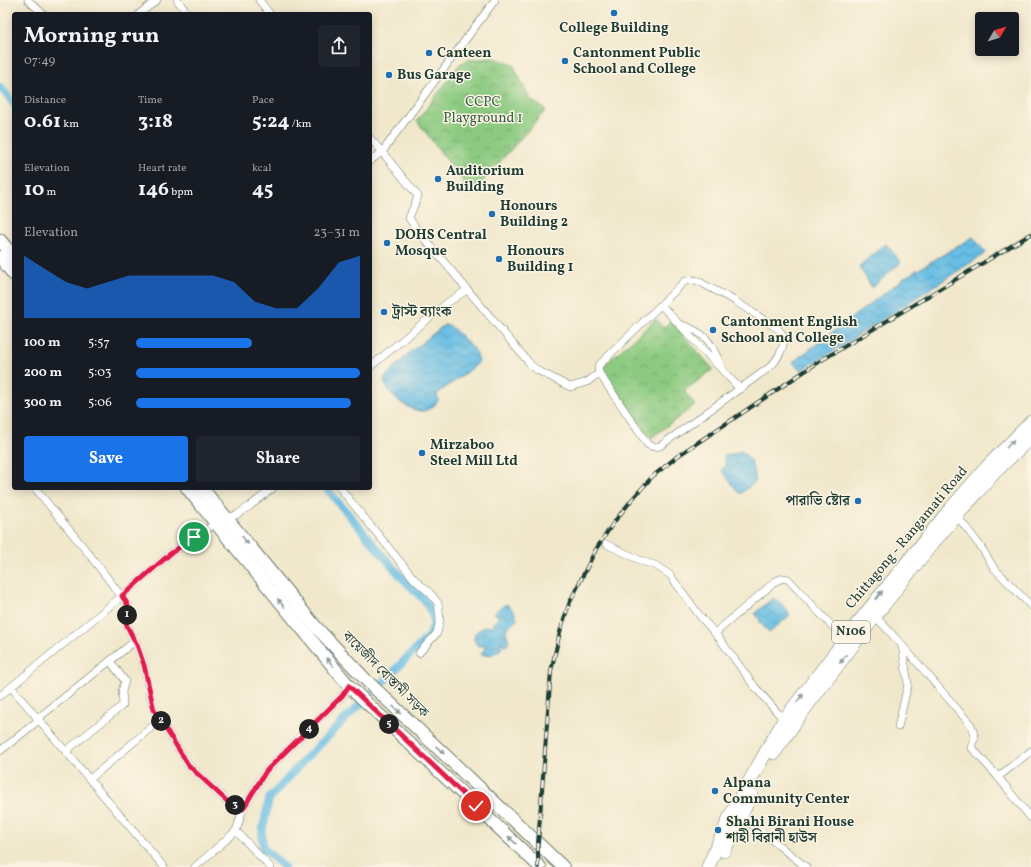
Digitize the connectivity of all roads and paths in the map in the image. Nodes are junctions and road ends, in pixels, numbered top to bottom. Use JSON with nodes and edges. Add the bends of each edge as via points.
{"nodes":[{"id":1,"x":28,"y":0,"type":"edge"},
{"id":2,"x":157,"y":0,"type":"edge"},
{"id":3,"x":177,"y":0,"type":"edge"},
{"id":4,"x":259,"y":0,"type":"edge"},
{"id":5,"x":495,"y":0,"type":"edge"},
{"id":6,"x":41,"y":12,"type":"edge"},
{"id":7,"x":142,"y":12,"type":"edge"},
{"id":8,"x":186,"y":12,"type":"edge"},
{"id":9,"x":268,"y":12,"type":"edge"},
{"id":10,"x":372,"y":140,"type":"edge"},
{"id":11,"x":382,"y":152,"type":"junction"},
{"id":12,"x":372,"y":160,"type":"edge"},
{"id":13,"x":0,"y":240,"type":"edge"},
{"id":14,"x":12,"y":255,"type":"edge"},
{"id":15,"x":0,"y":258,"type":"edge"},
{"id":16,"x":12,"y":273,"type":"edge"},
{"id":17,"x":467,"y":290,"type":"junction"},
{"id":18,"x":661,"y":304,"type":"junction"},
{"id":19,"x":372,"y":365,"type":"edge"},
{"id":20,"x":599,"y":373,"type":"junction"},
{"id":21,"x":740,"y":388,"type":"junction"},
{"id":22,"x":1031,"y":422,"type":"edge"},
{"id":23,"x":1029,"y":443,"type":"edge"},
{"id":24,"x":37,"y":490,"type":"edge"},
{"id":25,"x":189,"y":490,"type":"edge"},
{"id":26,"x":204,"y":490,"type":"edge"},
{"id":27,"x":270,"y":490,"type":"edge"},
{"id":28,"x":342,"y":490,"type":"edge"},
{"id":29,"x":957,"y":516,"type":"junction"},
{"id":30,"x":227,"y":518,"type":"junction"},
{"id":31,"x":215,"y":524,"type":"junction"},
{"id":32,"x":606,"y":544,"type":"dead end"},
{"id":33,"x":122,"y":596,"type":"junction"},
{"id":34,"x":1031,"y":606,"type":"edge"},
{"id":35,"x":875,"y":616,"type":"junction"},
{"id":36,"x":715,"y":634,"type":"junction"},
{"id":37,"x":846,"y":638,"type":"junction"},
{"id":38,"x":135,"y":641,"type":"junction"},
{"id":39,"x":902,"y":645,"type":"junction"},
{"id":40,"x":419,"y":653,"type":"dead end"},
{"id":41,"x":110,"y":661,"type":"junction"},
{"id":42,"x":11,"y":687,"type":"junction"},
{"id":43,"x":352,"y":688,"type":"junction"},
{"id":44,"x":0,"y":696,"type":"edge"},
{"id":45,"x":38,"y":720,"type":"junction"},
{"id":46,"x":160,"y":720,"type":"junction"},
{"id":47,"x":784,"y":720,"type":"junction"},
{"id":48,"x":898,"y":727,"type":"dead end"},
{"id":49,"x":0,"y":751,"type":"edge"},
{"id":50,"x":66,"y":751,"type":"junction"},
{"id":51,"x":1031,"y":752,"type":"edge"},
{"id":52,"x":998,"y":777,"type":"junction"},
{"id":53,"x":90,"y":779,"type":"junction"},
{"id":54,"x":243,"y":809,"type":"junction"},
{"id":55,"x":740,"y":815,"type":"junction"},
{"id":56,"x":1031,"y":818,"type":"edge"},
{"id":57,"x":236,"y":831,"type":"junction"},
{"id":58,"x":267,"y":866,"type":"edge"},
{"id":59,"x":164,"y":867,"type":"edge"},
{"id":60,"x":195,"y":867,"type":"edge"},
{"id":61,"x":540,"y":867,"type":"edge"},
{"id":62,"x":563,"y":867,"type":"edge"},
{"id":63,"x":708,"y":867,"type":"edge"},
{"id":64,"x":716,"y":867,"type":"edge"},
{"id":65,"x":806,"y":867,"type":"edge"}],
"edges":[{"from":1,"to":6,"type":"street"},
{"from":2,"to":7,"type":"street"},
{"from":3,"to":8,"type":"street"},
{"from":4,"to":9,"type":"street"},
{"from":5,"to":11,"type":"street"},
{"from":10,"to":11,"type":"street"},
{"from":11,"to":12,"type":"street"},
{"from":11,"to":17,"type":"street","via":[[418,196],[409,218]]},
{"from":13,"to":14,"type":"main road"},
{"from":15,"to":16,"type":"main road"},
{"from":17,"to":19,"type":"street","via":[[447,303]]},
{"from":17,"to":20,"type":"street","via":[[537,370],[570,387],[587,382]]},
{"from":18,"to":20,"type":"street","via":[[599,364]]},
{"from":18,"to":21,"type":"street"},
{"from":18,"to":21,"type":"street","via":[[685,281],[696,280],[735,301],[783,334],[784,339],[777,359]]},
{"from":20,"to":21,"type":"street","via":[[648,445],[654,447],[660,446]]},
{"from":37,"to":22,"type":"highway","name":"Chittagong - Rangamati Road","number":"N106","one_way":true,"via":[[947,513]]},
{"from":23,"to":29,"type":"highway","name":"Chittagong - Rangamati Road","number":"N106","via":[[996,472]]},
{"from":24,"to":33,"type":"street"},
{"from":25,"to":31,"type":"main road","name":"বায়েজীদ বোস্তামী সড়ক"},
{"from":26,"to":30,"type":"main road","name":"বায়েজীদ বোস্তামী সড়ক"},
{"from":27,"to":30,"type":"street","via":[[238,514]]},
{"from":28,"to":40,"type":"street","via":[[415,580],[438,603],[440,619],[437,633]]},
{"from":29,"to":34,"type":"street","via":[[994,568]]},
{"from":29,"to":35,"type":"highway","name":"Chittagong - Rangamati Road","number":"N106"},
{"from":30,"to":31,"type":"street"},
{"from":30,"to":62,"type":"main road","name":"বায়েজীদ বোস্তামী সড়ক","one_way":true,"via":[[316,626],[366,680]]},
{"from":31,"to":33,"type":"street","via":[[170,554]]},
{"from":43,"to":31,"type":"main road","name":"বায়েজীদ বোস্তামী সড়ক","one_way":true},
{"from":32,"to":36,"type":"street","via":[[655,565],[670,575]]},
{"from":33,"to":38,"type":"street","via":[[128,605],[126,624]]},
{"from":33,"to":42,"type":"street"},
{"from":35,"to":39,"type":"street"},
{"from":35,"to":55,"type":"highway","name":"Chittagong - Rangamati Road","number":"N106","one_way":true,"via":[[796,721],[769,761]]},
{"from":36,"to":37,"type":"street","via":[[776,581],[783,578],[788,579]]},
{"from":36,"to":47,"type":"street"},
{"from":47,"to":37,"type":"highway","name":"Chittagong - Rangamati Road","number":"N106","one_way":true},
{"from":38,"to":41,"type":"street"},
{"from":38,"to":46,"type":"street","via":[[144,665],[154,710]]},
{"from":39,"to":48,"type":"street","via":[[908,684]]},
{"from":39,"to":52,"type":"street","via":[[971,725],[975,737],[971,747]]},
{"from":41,"to":45,"type":"street"},
{"from":41,"to":50,"type":"street","via":[[125,681],[122,691],[123,705]]},
{"from":42,"to":44,"type":"street"},
{"from":42,"to":45,"type":"street"},
{"from":43,"to":54,"type":"street","via":[[266,771]]},
{"from":61,"to":43,"type":"main road","name":"বায়েজীদ বোস্তামী সড়ক","one_way":true},
{"from":45,"to":49,"type":"street"},
{"from":45,"to":50,"type":"street"},
{"from":46,"to":53,"type":"street"},
{"from":46,"to":54,"type":"street","via":[[189,766],[229,803]]},
{"from":47,"to":63,"type":"highway","name":"Chittagong - Rangamati Road","number":"N106","via":[[731,814]]},
{"from":50,"to":53,"type":"street"},
{"from":51,"to":52,"type":"street"},
{"from":52,"to":56,"type":"street"},
{"from":53,"to":59,"type":"street"},
{"from":54,"to":57,"type":"street"},
{"from":55,"to":64,"type":"highway","name":"Chittagong - Rangamati Road","number":"N106"},
{"from":55,"to":65,"type":"street"},
{"from":57,"to":58,"type":"street"},
{"from":57,"to":60,"type":"street"}]}
